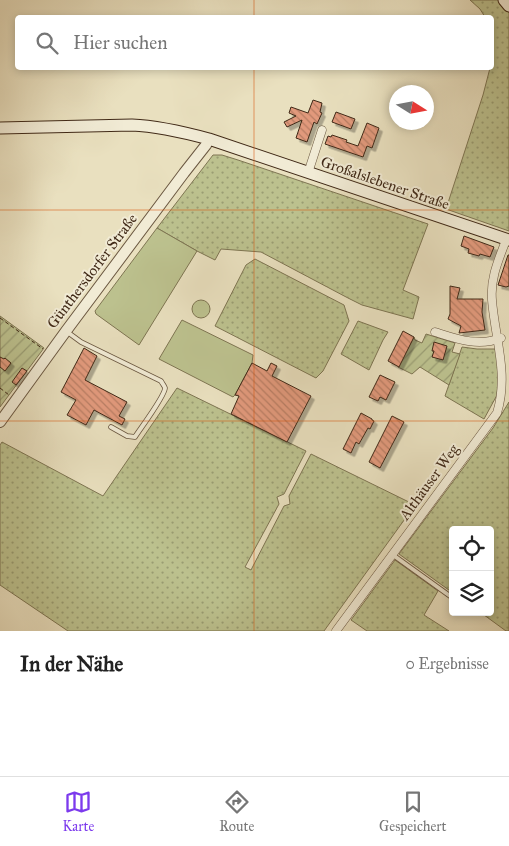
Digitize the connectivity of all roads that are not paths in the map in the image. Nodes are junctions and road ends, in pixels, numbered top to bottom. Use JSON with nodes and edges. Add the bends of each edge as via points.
{"nodes":[{"id":1,"x":504,"y":0,"type":"edge"},
{"id":2,"x":509,"y":6,"type":"edge"},
{"id":3,"x":0,"y":128,"type":"edge"},
{"id":4,"x":322,"y":130,"type":"dead end"},
{"id":5,"x":208,"y":139,"type":"junction"},
{"id":6,"x":308,"y":173,"type":"junction"},
{"id":7,"x":508,"y":240,"type":"edge"},
{"id":8,"x":66,"y":331,"type":"junction"},
{"id":9,"x":435,"y":332,"type":"dead end"},
{"id":10,"x":501,"y":338,"type":"junction"},
{"id":11,"x":0,"y":422,"type":"edge"},
{"id":12,"x":111,"y":427,"type":"dead end"},
{"id":13,"x":392,"y":555,"type":"junction"},
{"id":14,"x":449,"y":595,"type":"edge"},
{"id":15,"x":336,"y":631,"type":"edge"}],
"edges":[{"from":1,"to":2,"type":"main road"},
{"from":3,"to":5,"type":"main road","name":"Großalslebener Straße","via":[[145,125]]},
{"from":4,"to":6,"type":"street"},
{"from":5,"to":6,"type":"main road","name":"Großalslebener Straße"},
{"from":5,"to":8,"type":"street","name":"Günthersdorfer Straße"},
{"from":6,"to":7,"type":"main road","name":"Großalslebener Straße"},
{"from":7,"to":10,"type":"street","name":"Althäuser Weg","via":[[495,270],[492,291]]},
{"from":8,"to":11,"type":"street","name":"Günthersdorfer Straße"},
{"from":8,"to":12,"type":"lane","via":[[81,342],[161,381],[164,386],[161,398],[135,437]]},
{"from":9,"to":10,"type":"street","via":[[468,342]]},
{"from":10,"to":13,"type":"street","name":"Althäuser Weg","via":[[508,377],[502,406]]},
{"from":13,"to":14,"type":"lane"},
{"from":13,"to":15,"type":"street","name":"Althäuser Weg"}]}
